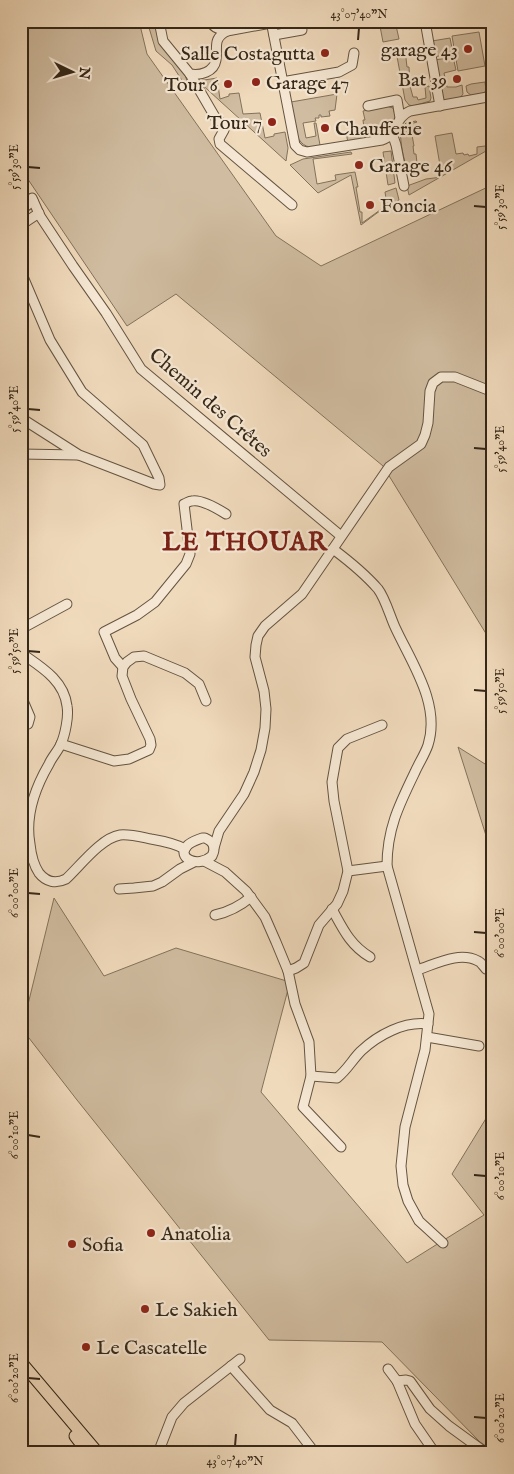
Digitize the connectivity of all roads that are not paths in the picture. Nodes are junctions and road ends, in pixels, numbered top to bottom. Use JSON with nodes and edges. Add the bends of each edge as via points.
{"nodes":[{"id":1,"x":159,"y":21,"type":"edge"},
{"id":2,"x":210,"y":21,"type":"edge"},
{"id":3,"x":425,"y":21,"type":"edge"},
{"id":4,"x":271,"y":22,"type":"edge"},
{"id":5,"x":302,"y":30,"type":"dead end"},
{"id":6,"x":226,"y":31,"type":"junction"},
{"id":7,"x":274,"y":35,"type":"junction"},
{"id":8,"x":354,"y":53,"type":"dead end"},
{"id":9,"x":190,"y":74,"type":"junction"},
{"id":10,"x":282,"y":82,"type":"junction"},
{"id":11,"x":493,"y":96,"type":"edge"},
{"id":12,"x":368,"y":106,"type":"dead end"},
{"id":13,"x":440,"y":106,"type":"junction"},
{"id":14,"x":400,"y":118,"type":"junction"},
{"id":15,"x":390,"y":136,"type":"junction"},
{"id":16,"x":404,"y":186,"type":"dead end"},
{"id":17,"x":292,"y":205,"type":"dead end"},
{"id":18,"x":21,"y":210,"type":"edge"},
{"id":19,"x":38,"y":213,"type":"junction"},
{"id":20,"x":21,"y":225,"type":"edge"},
{"id":21,"x":21,"y":272,"type":"edge"},
{"id":22,"x":493,"y":392,"type":"edge"},
{"id":23,"x":21,"y":418,"type":"edge"},
{"id":24,"x":21,"y":454,"type":"edge"},
{"id":25,"x":79,"y":455,"type":"junction"},
{"id":26,"x":226,"y":514,"type":"dead end"},
{"id":27,"x":341,"y":536,"type":"junction"},
{"id":28,"x":333,"y":549,"type":"junction"},
{"id":29,"x":67,"y":604,"type":"dead end"},
{"id":30,"x":21,"y":629,"type":"edge"},
{"id":31,"x":21,"y":653,"type":"edge"},
{"id":32,"x":123,"y":667,"type":"junction"},
{"id":33,"x":21,"y":696,"type":"edge"},
{"id":34,"x":206,"y":701,"type":"dead end"},
{"id":35,"x":382,"y":725,"type":"dead end"},
{"id":36,"x":21,"y":727,"type":"edge"},
{"id":37,"x":61,"y":744,"type":"junction"},
{"id":38,"x":219,"y":831,"type":"junction"},
{"id":39,"x":206,"y":838,"type":"junction"},
{"id":40,"x":166,"y":842,"type":"junction"},
{"id":41,"x":192,"y":842,"type":"junction"},
{"id":42,"x":214,"y":851,"type":"junction"},
{"id":43,"x":185,"y":852,"type":"junction"},
{"id":44,"x":204,"y":861,"type":"junction"},
{"id":45,"x":194,"y":862,"type":"junction"},
{"id":46,"x":387,"y":866,"type":"junction"},
{"id":47,"x":180,"y":869,"type":"junction"},
{"id":48,"x":348,"y":870,"type":"junction"},
{"id":49,"x":225,"y":872,"type":"junction"},
{"id":50,"x":119,"y":889,"type":"dead end"},
{"id":51,"x":251,"y":897,"type":"junction"},
{"id":52,"x":332,"y":909,"type":"junction"},
{"id":53,"x":215,"y":915,"type":"dead end"},
{"id":54,"x":370,"y":958,"type":"dead end"},
{"id":55,"x":417,"y":970,"type":"junction"},
{"id":56,"x":486,"y":970,"type":"dead end"},
{"id":57,"x":288,"y":971,"type":"junction"},
{"id":58,"x":428,"y":1024,"type":"junction"},
{"id":59,"x":427,"y":1037,"type":"junction"},
{"id":60,"x":479,"y":1046,"type":"dead end"},
{"id":61,"x":310,"y":1076,"type":"junction"},
{"id":62,"x":341,"y":1147,"type":"dead end"},
{"id":63,"x":443,"y":1243,"type":"dead end"},
{"id":64,"x":240,"y":1359,"type":"dead end"},
{"id":65,"x":21,"y":1362,"type":"edge"},
{"id":66,"x":231,"y":1366,"type":"junction"},
{"id":67,"x":388,"y":1369,"type":"dead end"},
{"id":68,"x":31,"y":1374,"type":"junction"},
{"id":69,"x":397,"y":1381,"type":"junction"},
{"id":70,"x":88,"y":1453,"type":"edge"},
{"id":71,"x":98,"y":1453,"type":"edge"},
{"id":72,"x":158,"y":1453,"type":"edge"},
{"id":73,"x":315,"y":1453,"type":"edge"},
{"id":74,"x":435,"y":1453,"type":"edge"},
{"id":75,"x":486,"y":1453,"type":"edge"}],
"edges":[{"from":1,"to":9,"type":"street","via":[[163,40]]},
{"from":2,"to":6,"type":"street","via":[[219,30]]},
{"from":3,"to":13,"type":"street"},
{"from":4,"to":6,"type":"street"},
{"from":4,"to":7,"type":"street"},
{"from":5,"to":7,"type":"street"},
{"from":6,"to":9,"type":"street","via":[[220,34],[216,44],[212,67],[203,74]]},
{"from":7,"to":10,"type":"street"},
{"from":8,"to":10,"type":"street","via":[[352,65],[339,72]]},
{"from":9,"to":17,"type":"street","via":[[215,117],[225,127],[220,144]]},
{"from":10,"to":15,"type":"street","via":[[295,145],[300,150],[307,152]]},
{"from":11,"to":13,"type":"street"},
{"from":12,"to":14,"type":"street","via":[[397,100]]},
{"from":13,"to":14,"type":"street","via":[[410,111]]},
{"from":14,"to":15,"type":"street"},
{"from":15,"to":16,"type":"street","via":[[396,145]]},
{"from":18,"to":19,"type":"street","name":"Chemin des Crêtes","via":[[32,200]]},
{"from":19,"to":20,"type":"street"},
{"from":19,"to":27,"type":"street","name":"Chemin des Crêtes","via":[[141,369]]},
{"from":21,"to":25,"type":"street","via":[[50,340],[82,392],[143,445],[160,485]]},
{"from":22,"to":27,"type":"street","via":[[455,377],[441,377],[433,383],[426,435],[420,444],[389,467]]},
{"from":23,"to":25,"type":"street"},
{"from":24,"to":25,"type":"street"},
{"from":26,"to":32,"type":"street","via":[[198,501],[184,504],[190,554],[186,564],[155,602],[104,632]]},
{"from":27,"to":28,"type":"street"},
{"from":28,"to":38,"type":"street","via":[[302,594],[258,636],[254,656],[266,709],[261,750],[244,794]]},
{"from":28,"to":46,"type":"street","via":[[357,567],[379,591],[416,668],[431,717],[428,744],[392,825]]},
{"from":29,"to":30,"type":"street"},
{"from":31,"to":37,"type":"street","via":[[47,671],[63,691],[68,706]]},
{"from":32,"to":34,"type":"street","via":[[134,657],[144,656],[185,674],[199,684]]},
{"from":32,"to":37,"type":"street","via":[[122,676],[150,739],[148,750],[114,761]]},
{"from":33,"to":36,"type":"street","via":[[30,717],[28,724]]},
{"from":35,"to":48,"type":"street","via":[[347,739],[338,748],[332,782]]},
{"from":37,"to":40,"type":"street","via":[[48,764],[32,801],[28,820],[32,859],[47,881],[66,879],[101,845],[120,835]]},
{"from":38,"to":39,"type":"street"},
{"from":38,"to":42,"type":"street"},
{"from":39,"to":41,"type":"street"},
{"from":39,"to":42,"type":"street"},
{"from":40,"to":41,"type":"street"},
{"from":40,"to":43,"type":"street"},
{"from":41,"to":43,"type":"street","via":[[186,846]]},
{"from":42,"to":44,"type":"street"},
{"from":42,"to":49,"type":"street"},
{"from":43,"to":45,"type":"street"},
{"from":43,"to":47,"type":"street"},
{"from":44,"to":45,"type":"street"},
{"from":44,"to":49,"type":"street"},
{"from":45,"to":47,"type":"street"},
{"from":46,"to":48,"type":"street"},
{"from":46,"to":55,"type":"street"},
{"from":47,"to":50,"type":"street","via":[[153,886]]},
{"from":48,"to":52,"type":"street","via":[[343,891]]},
{"from":49,"to":51,"type":"street"},
{"from":51,"to":53,"type":"street","via":[[227,913]]},
{"from":51,"to":57,"type":"street","via":[[265,917]]},
{"from":52,"to":54,"type":"street","via":[[346,936]]},
{"from":52,"to":57,"type":"street","via":[[319,925],[304,963]]},
{"from":55,"to":56,"type":"street","via":[[462,957],[479,961]]},
{"from":55,"to":58,"type":"street"},
{"from":57,"to":61,"type":"street","via":[[308,1042]]},
{"from":58,"to":59,"type":"street"},
{"from":58,"to":61,"type":"street","via":[[409,1024],[382,1035],[360,1052],[337,1078]]},
{"from":59,"to":60,"type":"street"},
{"from":59,"to":63,"type":"street","via":[[405,1127],[401,1166],[408,1201],[419,1221]]},
{"from":61,"to":62,"type":"street","via":[[303,1107]]},
{"from":64,"to":66,"type":"street"},
{"from":65,"to":68,"type":"main road"},
{"from":66,"to":72,"type":"street","via":[[184,1403],[172,1417]]},
{"from":66,"to":73,"type":"street","via":[[270,1410],[292,1423]]},
{"from":67,"to":69,"type":"street"},
{"from":68,"to":70,"type":"main road","via":[[40,1391]]},
{"from":68,"to":71,"type":"main road"},
{"from":69,"to":74,"type":"street","via":[[415,1424]]},
{"from":69,"to":75,"type":"street","via":[[410,1381],[430,1409]]}]}
